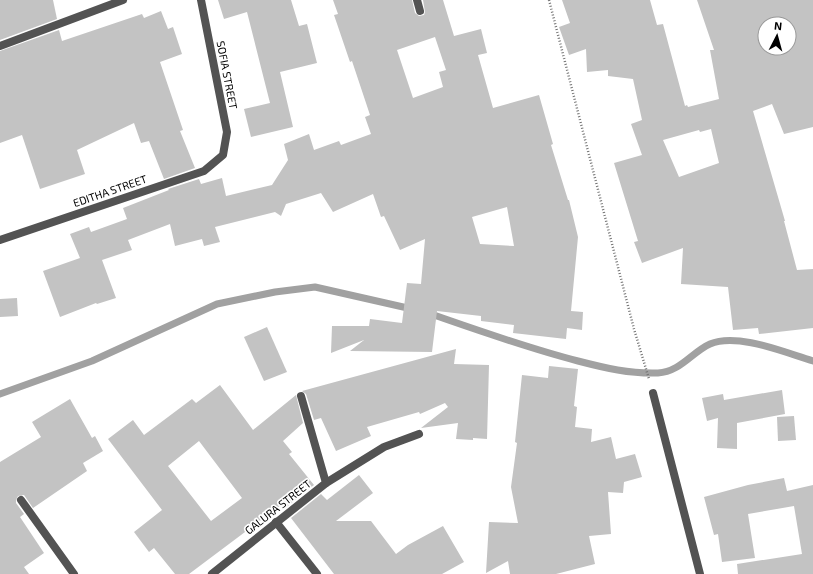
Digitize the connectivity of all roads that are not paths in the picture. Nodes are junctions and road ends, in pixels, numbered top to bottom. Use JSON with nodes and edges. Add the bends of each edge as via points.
{"nodes":[{"id":1,"x":123,"y":0,"type":"edge"},
{"id":2,"x":201,"y":0,"type":"edge"},
{"id":3,"x":416,"y":0,"type":"edge"},
{"id":4,"x":420,"y":11,"type":"dead end"},
{"id":5,"x":0,"y":46,"type":"edge"},
{"id":6,"x":223,"y":155,"type":"joint"},
{"id":7,"x":0,"y":240,"type":"edge"},
{"id":8,"x":653,"y":393,"type":"road end"},
{"id":9,"x":301,"y":396,"type":"dead end"},
{"id":10,"x":419,"y":434,"type":"dead end"},
{"id":11,"x":326,"y":483,"type":"junction"},
{"id":12,"x":21,"y":500,"type":"dead end"},
{"id":13,"x":276,"y":522,"type":"junction"},
{"id":14,"x":74,"y":574,"type":"edge"},
{"id":15,"x":212,"y":574,"type":"edge"},
{"id":16,"x":317,"y":574,"type":"edge"},
{"id":17,"x":700,"y":574,"type":"edge"}],
"edges":[{"from":1,"to":5,"type":"street"},
{"from":2,"to":6,"type":"street","name":"SOFIA STREET","via":[[227,132]]},
{"from":3,"to":4,"type":"street"},
{"from":6,"to":7,"type":"street","name":"EDITHA STREET","via":[[204,170]]},
{"from":8,"to":17,"type":"street"},
{"from":9,"to":11,"type":"street","name":"GALURA STREET"},
{"from":10,"to":11,"type":"street","via":[[384,446]]},
{"from":11,"to":13,"type":"street","name":"GALURA STREET"},
{"from":12,"to":14,"type":"street"},
{"from":13,"to":15,"type":"street","name":"GALURA STREET"},
{"from":13,"to":16,"type":"street"}]}
